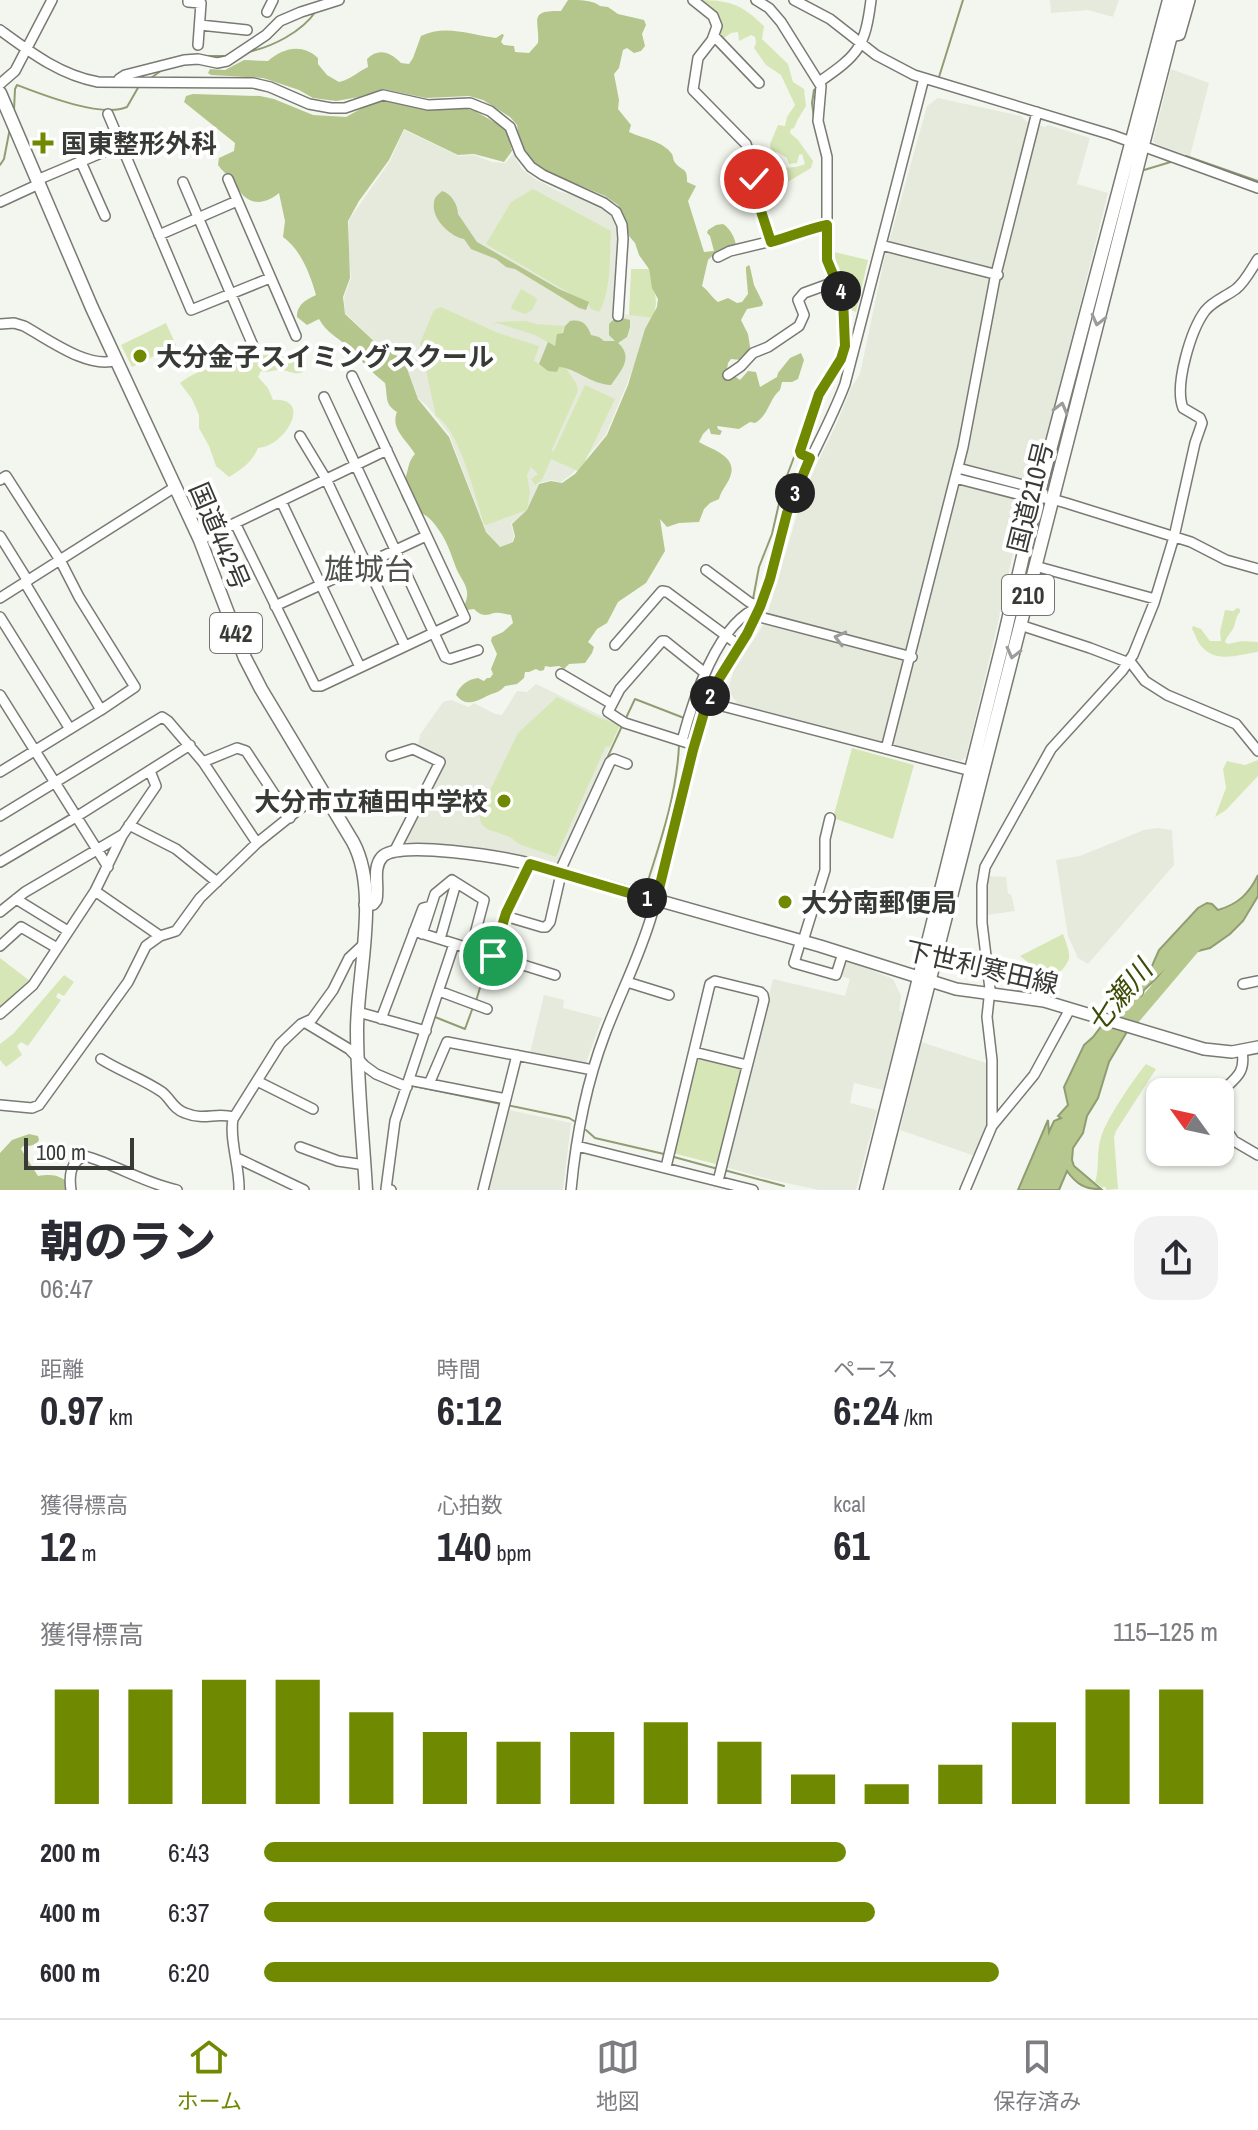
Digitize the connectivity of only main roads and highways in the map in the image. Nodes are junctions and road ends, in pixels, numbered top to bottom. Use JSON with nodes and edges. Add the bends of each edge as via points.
{"nodes":[{"id":1,"x":1169,"y":0,"type":"edge"},
{"id":2,"x":1180,"y":0,"type":"edge"},
{"id":3,"x":0,"y":93,"type":"edge"},
{"id":4,"x":1137,"y":145,"type":"junction"},
{"id":5,"x":977,"y":772,"type":"junction"},
{"id":6,"x":365,"y":905,"type":"junction"},
{"id":7,"x":924,"y":980,"type":"junction"},
{"id":8,"x":1258,"y":1047,"type":"edge"},
{"id":9,"x":366,"y":1190,"type":"edge"},
{"id":10,"x":866,"y":1190,"type":"edge"},
{"id":11,"x":876,"y":1190,"type":"edge"}],
"edges":[{"from":1,"to":4,"type":"highway","name":"国道210号","number":"210"},
{"from":2,"to":4,"type":"highway","name":"国道210号","number":"210"},
{"from":3,"to":6,"type":"highway","name":"国道442号","number":"442","via":[[200,540],[253,673],[358,853]]},
{"from":4,"to":5,"type":"highway","name":"国道210号","number":"210","one_way":true,"via":[[1020,625]]},
{"from":5,"to":4,"type":"highway","name":"国道210号","number":"210","one_way":true,"via":[[1038,495]]},
{"from":5,"to":7,"type":"highway","name":"国道210号","number":"210"},
{"from":6,"to":7,"type":"main road","name":"下世利寒田線","via":[[376,900],[379,861],[395,850],[499,858]]},
{"from":6,"to":9,"type":"highway","name":"国道442号","number":"442","via":[[358,1059]]},
{"from":7,"to":8,"type":"main road","name":"下世利寒田線","via":[[1026,997],[1217,1052]]},
{"from":7,"to":10,"type":"highway","name":"国道210号","number":"210"},
{"from":7,"to":11,"type":"highway","name":"国道210号","number":"210"}]}
